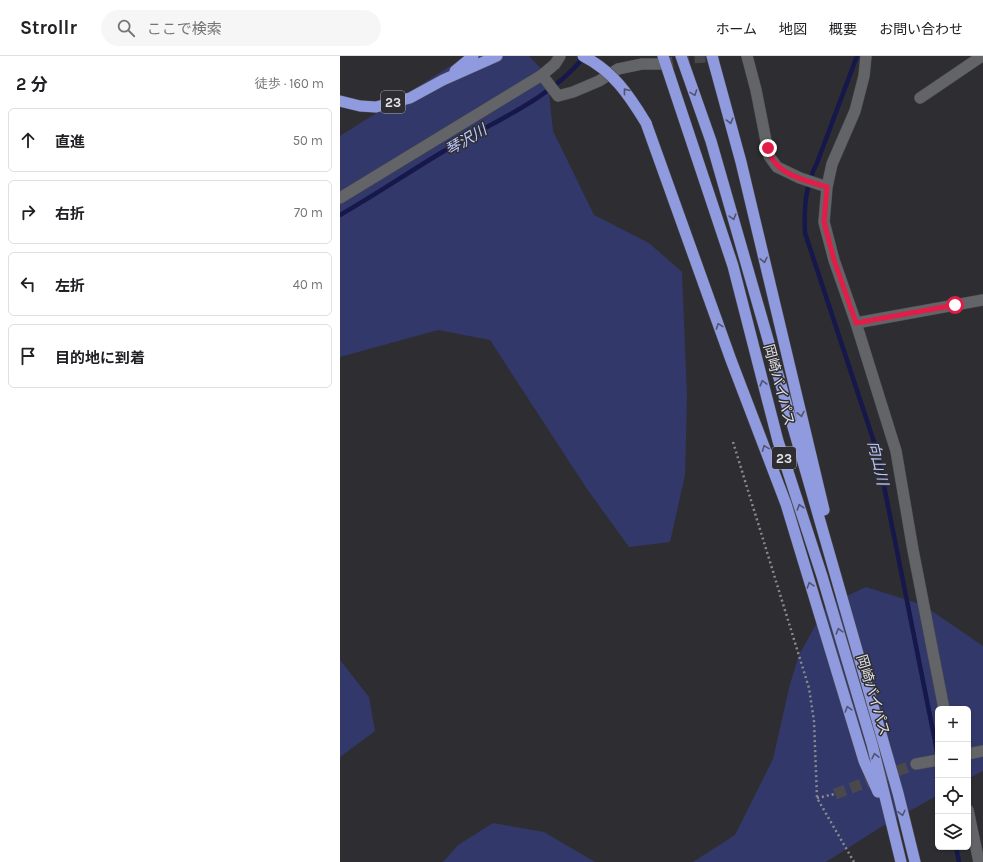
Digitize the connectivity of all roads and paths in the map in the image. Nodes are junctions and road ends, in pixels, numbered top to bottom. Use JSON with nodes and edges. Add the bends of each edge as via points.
{"nodes":[{"id":1,"x":473,"y":56,"type":"edge"},
{"id":2,"x":497,"y":56,"type":"edge"},
{"id":3,"x":560,"y":56,"type":"edge"},
{"id":4,"x":583,"y":56,"type":"edge"},
{"id":5,"x":680,"y":56,"type":"edge"},
{"id":6,"x":712,"y":56,"type":"edge"},
{"id":7,"x":747,"y":56,"type":"edge"},
{"id":8,"x":866,"y":56,"type":"edge"},
{"id":9,"x":982,"y":56,"type":"edge"},
{"id":10,"x":663,"y":60,"type":"edge"},
{"id":11,"x":543,"y":76,"type":"junction"},
{"id":12,"x":443,"y":80,"type":"junction"},
{"id":13,"x":920,"y":98,"type":"dead end"},
{"id":14,"x":340,"y":101,"type":"edge"},
{"id":15,"x":824,"y":186,"type":"junction"},
{"id":16,"x":340,"y":198,"type":"edge"},
{"id":17,"x":983,"y":300,"type":"edge"},
{"id":18,"x":856,"y":323,"type":"junction"},
{"id":19,"x":733,"y":442,"type":"dead end"},
{"id":20,"x":943,"y":706,"type":"edge"},
{"id":21,"x":983,"y":751,"type":"edge"},
{"id":22,"x":971,"y":753,"type":"edge"},
{"id":23,"x":933,"y":761,"type":"edge"},
{"id":24,"x":916,"y":764,"type":"tunnel mouth"},
{"id":25,"x":898,"y":793,"type":"junction"},
{"id":26,"x":835,"y":794,"type":"tunnel mouth"},
{"id":27,"x":817,"y":798,"type":"junction"},
{"id":28,"x":887,"y":810,"type":"junction"},
{"id":29,"x":969,"y":814,"type":"edge"},
{"id":30,"x":854,"y":862,"type":"edge"},
{"id":31,"x":901,"y":862,"type":"edge"},
{"id":32,"x":915,"y":862,"type":"edge"},
{"id":33,"x":979,"y":862,"type":"edge"}],
"edges":[{"from":1,"to":12,"type":"highway","number":"23"},
{"from":2,"to":12,"type":"highway","number":"23"},
{"from":3,"to":11,"type":"street"},
{"from":28,"to":4,"type":"highway","number":"23","one_way":true,"bridge":true,"via":[[864,761],[786,504],[646,124],[628,93],[616,79],[598,63]]},
{"from":5,"to":25,"type":"highway","name":"岡崎バイパス","number":"23","one_way":true,"via":[[711,141]]},
{"from":6,"to":25,"type":"highway","number":"23","one_way":true,"via":[[741,162],[837,561],[870,677]]},
{"from":7,"to":15,"type":"street","via":[[770,156],[777,167]]},
{"from":8,"to":15,"type":"street","via":[[864,76],[855,110]]},
{"from":9,"to":13,"type":"street"},
{"from":10,"to":11,"type":"street","via":[[618,69],[599,81],[558,96]]},
{"from":28,"to":10,"type":"highway","name":"岡崎バイパス","number":"23","one_way":true,"via":[[872,744],[822,576],[778,441],[733,266]]},
{"from":11,"to":16,"type":"street"},
{"from":12,"to":14,"type":"highway","number":"23","via":[[410,98],[376,107]]},
{"from":15,"to":18,"type":"street","via":[[824,222]]},
{"from":17,"to":18,"type":"street"},
{"from":18,"to":20,"type":"street","via":[[896,451]]},
{"from":19,"to":27,"type":"path","via":[[809,688],[814,721]]},
{"from":21,"to":22,"type":"street"},
{"from":23,"to":24,"type":"street"},
{"from":25,"to":32,"type":"highway","name":"岡崎バイパス","number":"23","one_way":true},
{"from":26,"to":27,"type":"path"},
{"from":27,"to":30,"type":"path"},
{"from":28,"to":31,"type":"highway","name":"岡崎バイパス","number":"23"},
{"from":29,"to":33,"type":"street"}]}
